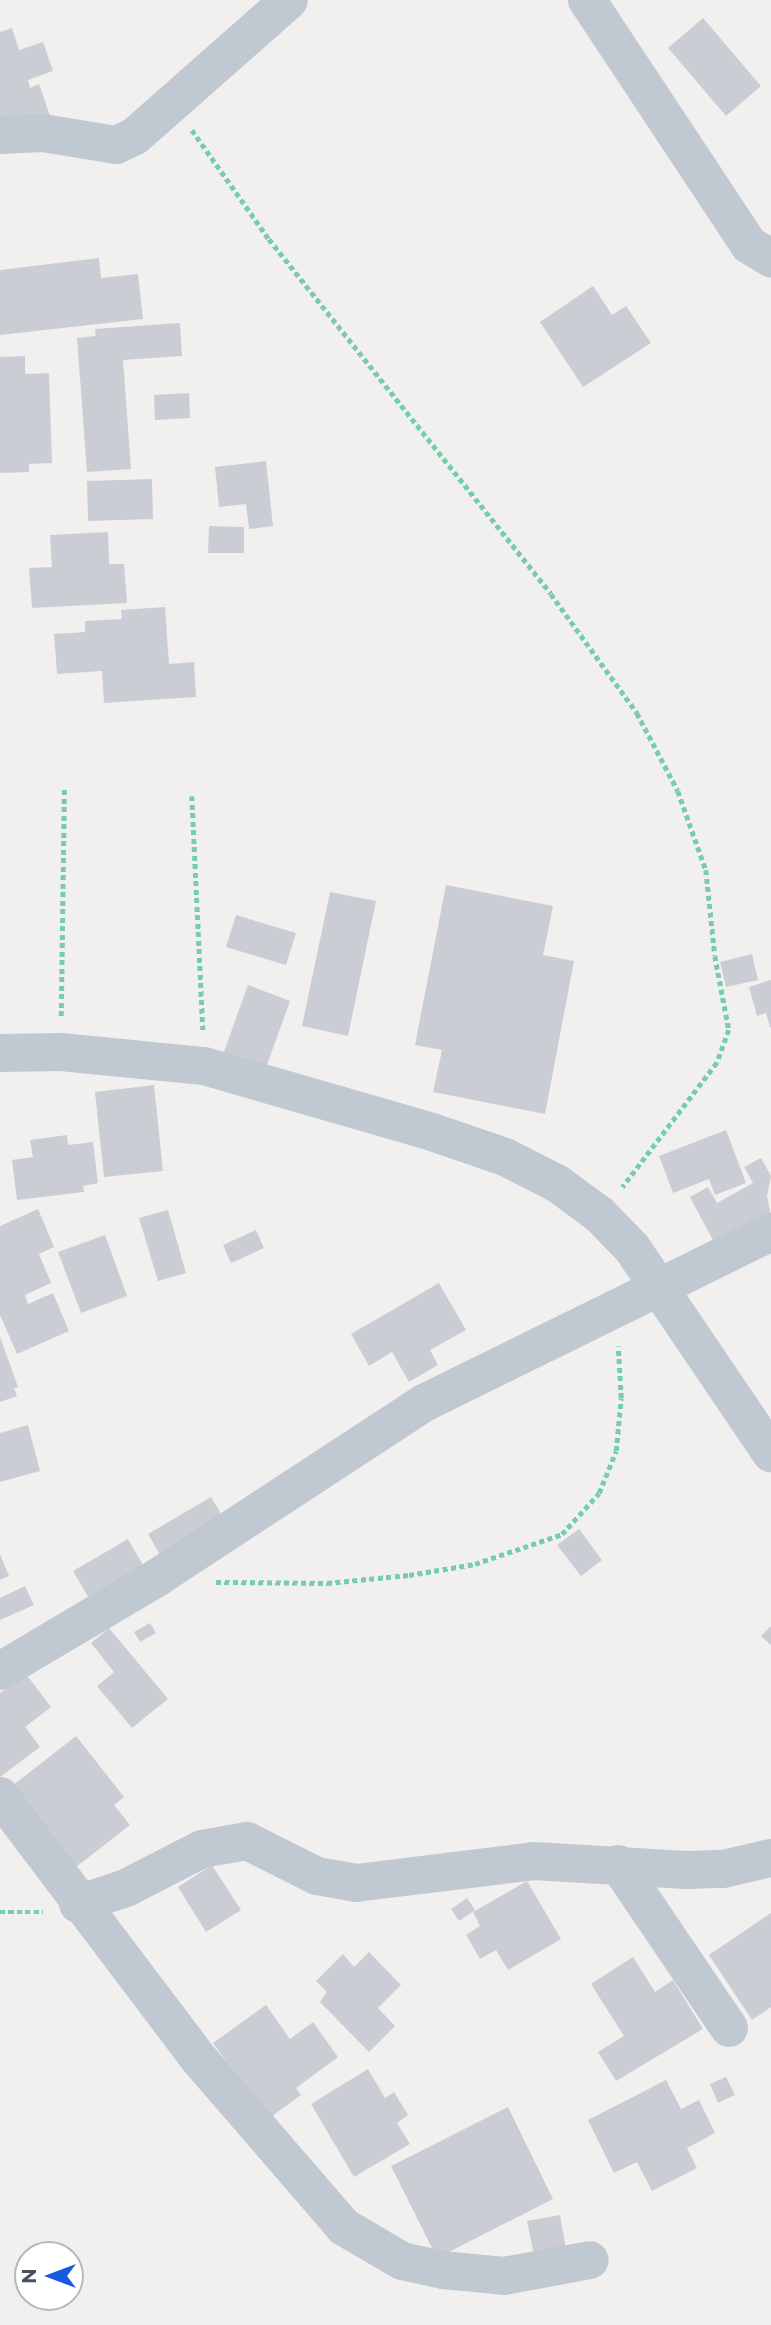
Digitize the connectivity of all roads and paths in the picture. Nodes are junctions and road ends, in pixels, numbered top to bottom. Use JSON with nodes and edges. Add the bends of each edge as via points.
{"nodes":[{"id":1,"x":289,"y":0,"type":"edge"},
{"id":2,"x":587,"y":0,"type":"edge"},
{"id":3,"x":174,"y":104,"type":"junction"},
{"id":4,"x":0,"y":135,"type":"edge"},
{"id":5,"x":771,"y":258,"type":"edge"},
{"id":6,"x":64,"y":787,"type":"dead end"},
{"id":7,"x":192,"y":796,"type":"dead end"},
{"id":8,"x":61,"y":1052,"type":"junction"},
{"id":9,"x":0,"y":1053,"type":"edge"},
{"id":10,"x":204,"y":1066,"type":"junction"},
{"id":11,"x":600,"y":1215,"type":"junction"},
{"id":12,"x":771,"y":1232,"type":"edge"},
{"id":13,"x":659,"y":1289,"type":"junction"},
{"id":14,"x":614,"y":1310,"type":"junction"},
{"id":15,"x":771,"y":1453,"type":"edge"},
{"id":16,"x":158,"y":1577,"type":"junction"},
{"id":17,"x":0,"y":1671,"type":"edge"},
{"id":18,"x":0,"y":1796,"type":"edge"},
{"id":19,"x":771,"y":1858,"type":"edge"},
{"id":20,"x":618,"y":1864,"type":"junction"},
{"id":21,"x":78,"y":1904,"type":"junction"},
{"id":22,"x":729,"y":2028,"type":"dead end"},
{"id":23,"x":590,"y":2260,"type":"dead end"}],
"edges":[{"from":1,"to":3,"type":"street"},
{"from":2,"to":5,"type":"street","via":[[749,245]]},
{"from":3,"to":4,"type":"street","via":[[135,136],[116,145],[43,133]]},
{"from":3,"to":11,"type":"path","via":[[269,239],[551,594],[638,713],[678,791],[706,870],[729,1030],[717,1063],[693,1098]]},
{"from":6,"to":8,"type":"path"},
{"from":7,"to":10,"type":"path"},
{"from":8,"to":9,"type":"street"},
{"from":8,"to":10,"type":"street"},
{"from":10,"to":11,"type":"street","via":[[505,1157],[558,1184]]},
{"from":11,"to":13,"type":"street","via":[[632,1248]]},
{"from":12,"to":13,"type":"street"},
{"from":13,"to":14,"type":"street"},
{"from":13,"to":15,"type":"street"},
{"from":14,"to":16,"type":"street","via":[[424,1403]]},
{"from":14,"to":16,"type":"path","via":[[620,1360],[616,1451],[599,1493],[562,1534],[475,1564],[409,1575],[263,1585]]},
{"from":16,"to":17,"type":"street"},
{"from":18,"to":21,"type":"street"},
{"from":19,"to":20,"type":"street","via":[[723,1869]]},
{"from":20,"to":21,"type":"street","via":[[534,1861],[336,1882],[247,1841],[202,1849],[147,1878]]},
{"from":20,"to":22,"type":"street"},
{"from":21,"to":23,"type":"street","via":[[198,2059],[344,2227],[402,2261],[443,2270],[504,2276]]}]}
